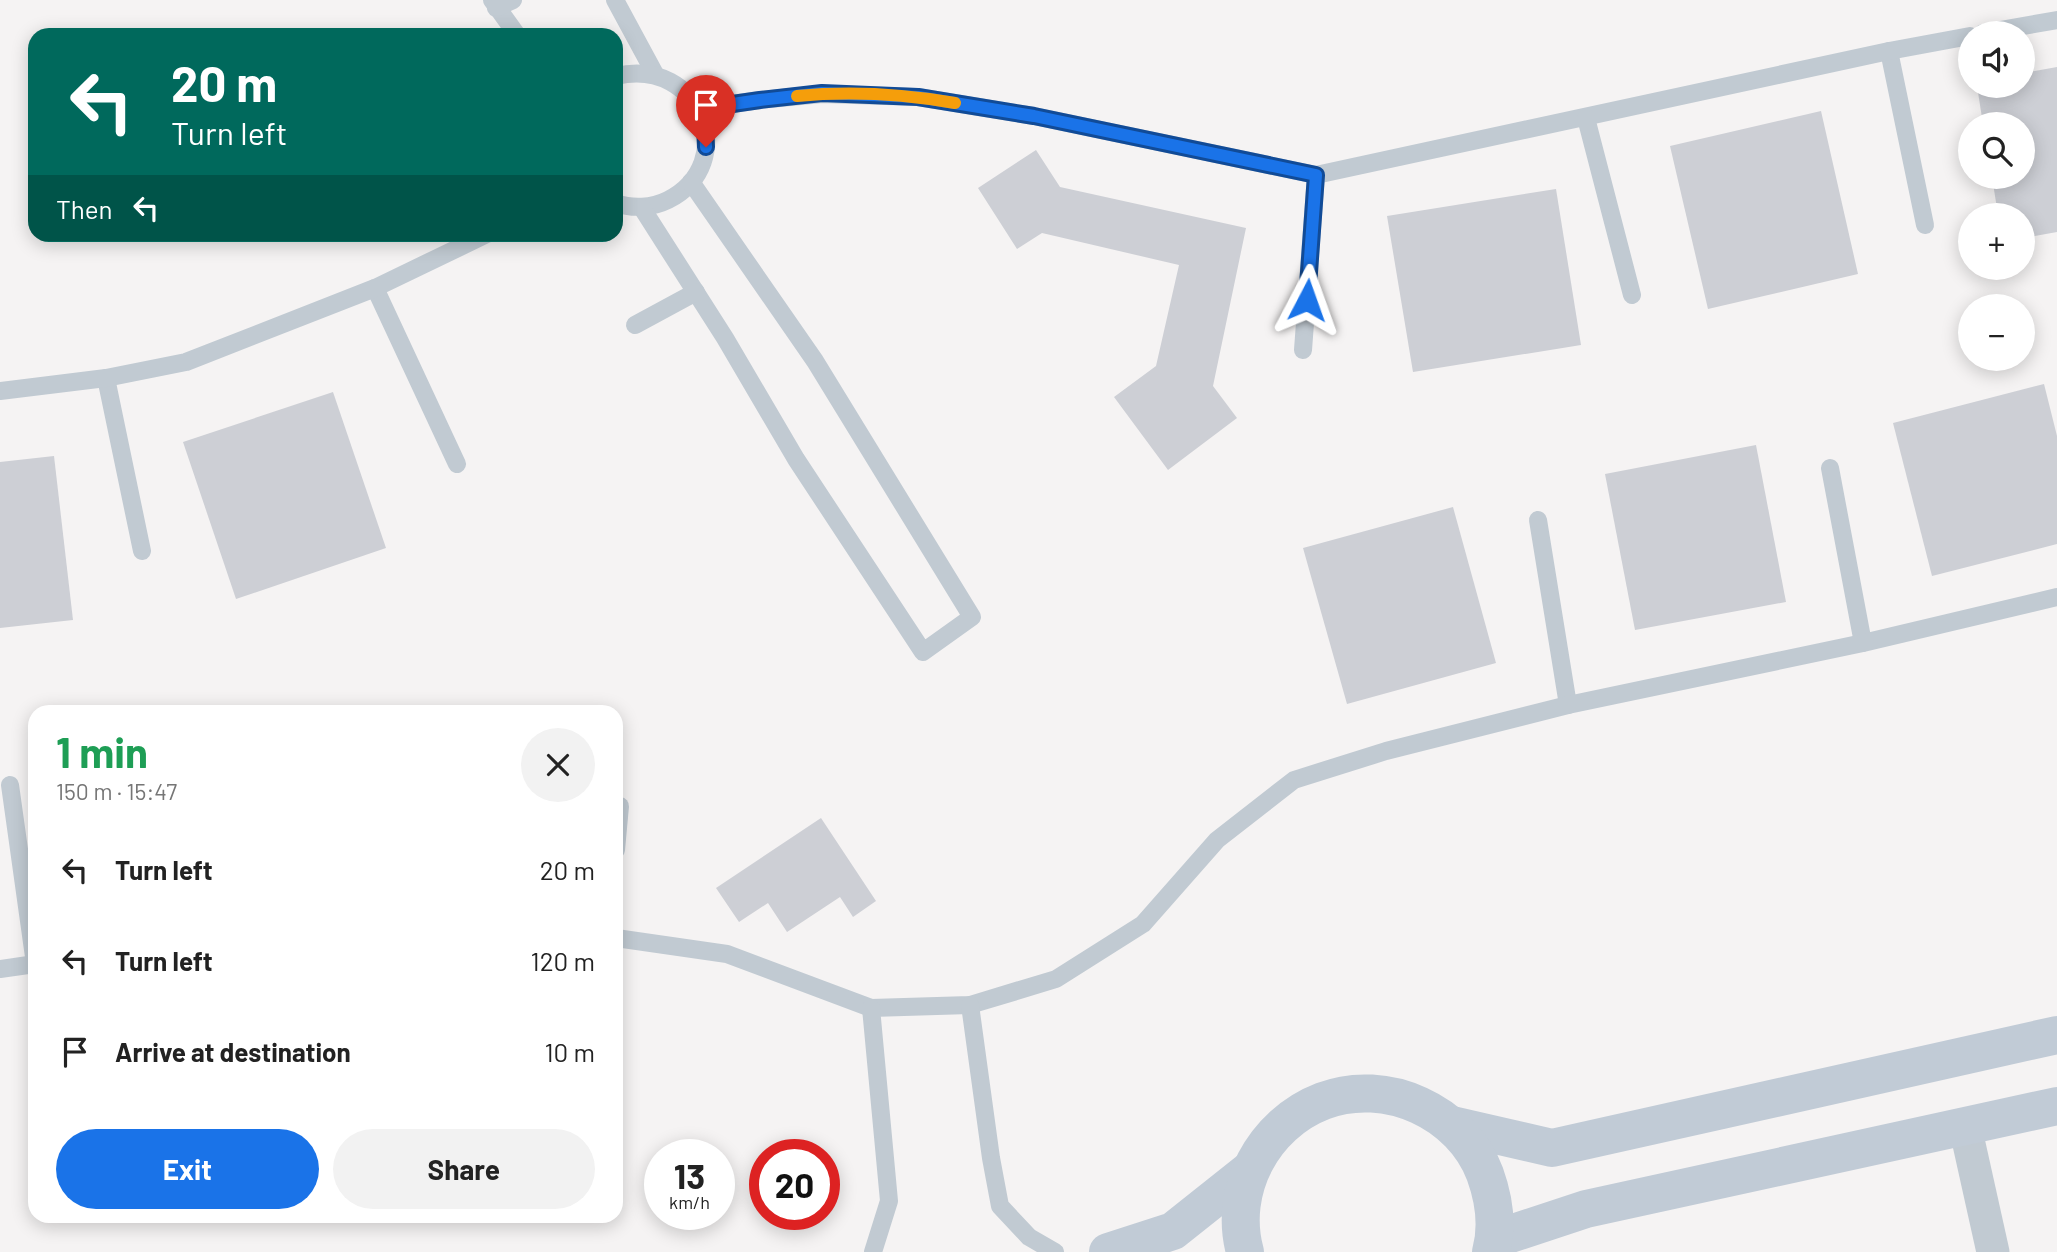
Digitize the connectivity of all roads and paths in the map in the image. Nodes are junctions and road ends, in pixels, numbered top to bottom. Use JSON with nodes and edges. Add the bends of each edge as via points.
{"nodes":[{"id":1,"x":615,"y":0,"type":"edge"},
{"id":2,"x":501,"y":3,"type":"edge"},
{"id":3,"x":2057,"y":20,"type":"edge"},
{"id":4,"x":2035,"y":24,"type":"edge"},
{"id":5,"x":514,"y":28,"type":"edge"},
{"id":6,"x":1958,"y":38,"type":"edge"},
{"id":7,"x":1889,"y":51,"type":"junction"},
{"id":8,"x":655,"y":74,"type":"junction"},
{"id":9,"x":623,"y":75,"type":"edge"},
{"id":10,"x":698,"y":109,"type":"junction"},
{"id":11,"x":1586,"y":118,"type":"junction"},
{"id":12,"x":1316,"y":175,"type":"junction"},
{"id":13,"x":691,"y":182,"type":"junction"},
{"id":14,"x":623,"y":204,"type":"edge"},
{"id":15,"x":642,"y":208,"type":"junction"},
{"id":16,"x":1925,"y":225,"type":"dead end"},
{"id":17,"x":470,"y":242,"type":"edge"},
{"id":18,"x":374,"y":288,"type":"junction"},
{"id":19,"x":696,"y":292,"type":"junction"},
{"id":20,"x":1632,"y":295,"type":"dead end"},
{"id":21,"x":635,"y":325,"type":"dead end"},
{"id":22,"x":1303,"y":350,"type":"dead end"},
{"id":23,"x":106,"y":378,"type":"junction"},
{"id":24,"x":0,"y":391,"type":"edge"},
{"id":25,"x":457,"y":464,"type":"dead end"},
{"id":26,"x":1830,"y":468,"type":"dead end"},
{"id":27,"x":1538,"y":520,"type":"dead end"},
{"id":28,"x":142,"y":551,"type":"dead end"},
{"id":29,"x":2057,"y":597,"type":"edge"},
{"id":30,"x":1863,"y":643,"type":"junction"},
{"id":31,"x":1568,"y":705,"type":"junction"},
{"id":32,"x":10,"y":785,"type":"dead end"},
{"id":33,"x":28,"y":914,"type":"edge"},
{"id":34,"x":623,"y":939,"type":"edge"},
{"id":35,"x":28,"y":965,"type":"edge"},
{"id":36,"x":0,"y":969,"type":"edge"},
{"id":37,"x":970,"y":1005,"type":"junction"},
{"id":38,"x":871,"y":1008,"type":"junction"},
{"id":39,"x":2057,"y":1035,"type":"edge"},
{"id":40,"x":2057,"y":1106,"type":"edge"},
{"id":41,"x":1452,"y":1125,"type":"junction"},
{"id":42,"x":1965,"y":1126,"type":"junction"},
{"id":43,"x":1251,"y":1169,"type":"junction"},
{"id":44,"x":1493,"y":1245,"type":"edge"},
{"id":45,"x":873,"y":1252,"type":"edge"},
{"id":46,"x":1055,"y":1252,"type":"edge"},
{"id":47,"x":1108,"y":1252,"type":"edge"},
{"id":48,"x":1245,"y":1252,"type":"edge"},
{"id":49,"x":1993,"y":1252,"type":"edge"}],
"edges":[{"from":1,"to":8,"type":"lane"},
{"from":2,"to":5,"type":"lane"},
{"from":3,"to":4,"type":"lane"},
{"from":6,"to":7,"type":"lane"},
{"from":7,"to":11,"type":"lane"},
{"from":7,"to":16,"type":"lane"},
{"from":8,"to":9,"type":"lane"},
{"from":8,"to":10,"type":"lane","via":[[687,93]]},
{"from":10,"to":12,"type":"lane","via":[[822,93],[918,97],[1034,116]]},
{"from":10,"to":13,"type":"lane","via":[[706,147]]},
{"from":11,"to":12,"type":"lane"},
{"from":11,"to":20,"type":"lane"},
{"from":12,"to":22,"type":"lane"},
{"from":13,"to":15,"type":"lane","via":[[677,195]]},
{"from":13,"to":19,"type":"lane","via":[[816,361],[972,617],[923,652],[796,459]]},
{"from":14,"to":15,"type":"lane"},
{"from":15,"to":19,"type":"lane"},
{"from":17,"to":18,"type":"lane"},
{"from":18,"to":23,"type":"lane","via":[[186,362]]},
{"from":18,"to":25,"type":"lane"},
{"from":19,"to":21,"type":"lane"},
{"from":23,"to":24,"type":"lane"},
{"from":23,"to":28,"type":"lane"},
{"from":26,"to":30,"type":"lane"},
{"from":27,"to":31,"type":"lane"},
{"from":29,"to":30,"type":"lane"},
{"from":30,"to":31,"type":"lane"},
{"from":31,"to":37,"type":"lane","via":[[1386,751],[1294,780],[1217,840],[1143,924],[1056,979]]},
{"from":32,"to":33,"type":"lane"},
{"from":34,"to":38,"type":"lane","via":[[727,954]]},
{"from":35,"to":36,"type":"lane"},
{"from":37,"to":38,"type":"lane"},
{"from":37,"to":46,"type":"lane","via":[[1000,1206],[1029,1237]]},
{"from":38,"to":45,"type":"lane","via":[[889,1201]]},
{"from":39,"to":41,"type":"street","via":[[1552,1148]]},
{"from":40,"to":42,"type":"street"},
{"from":41,"to":43,"type":"street","via":[[1423,1106],[1391,1095],[1357,1094],[1324,1101],[1293,1116],[1269,1140]]},
{"from":41,"to":44,"type":"street","via":[[1479,1157],[1493,1197]]},
{"from":42,"to":44,"type":"street","via":[[1586,1209]]},
{"from":42,"to":49,"type":"street"},
{"from":43,"to":47,"type":"street","via":[[1173,1231]]},
{"from":43,"to":48,"type":"street","via":[[1241,1202]]}]}
